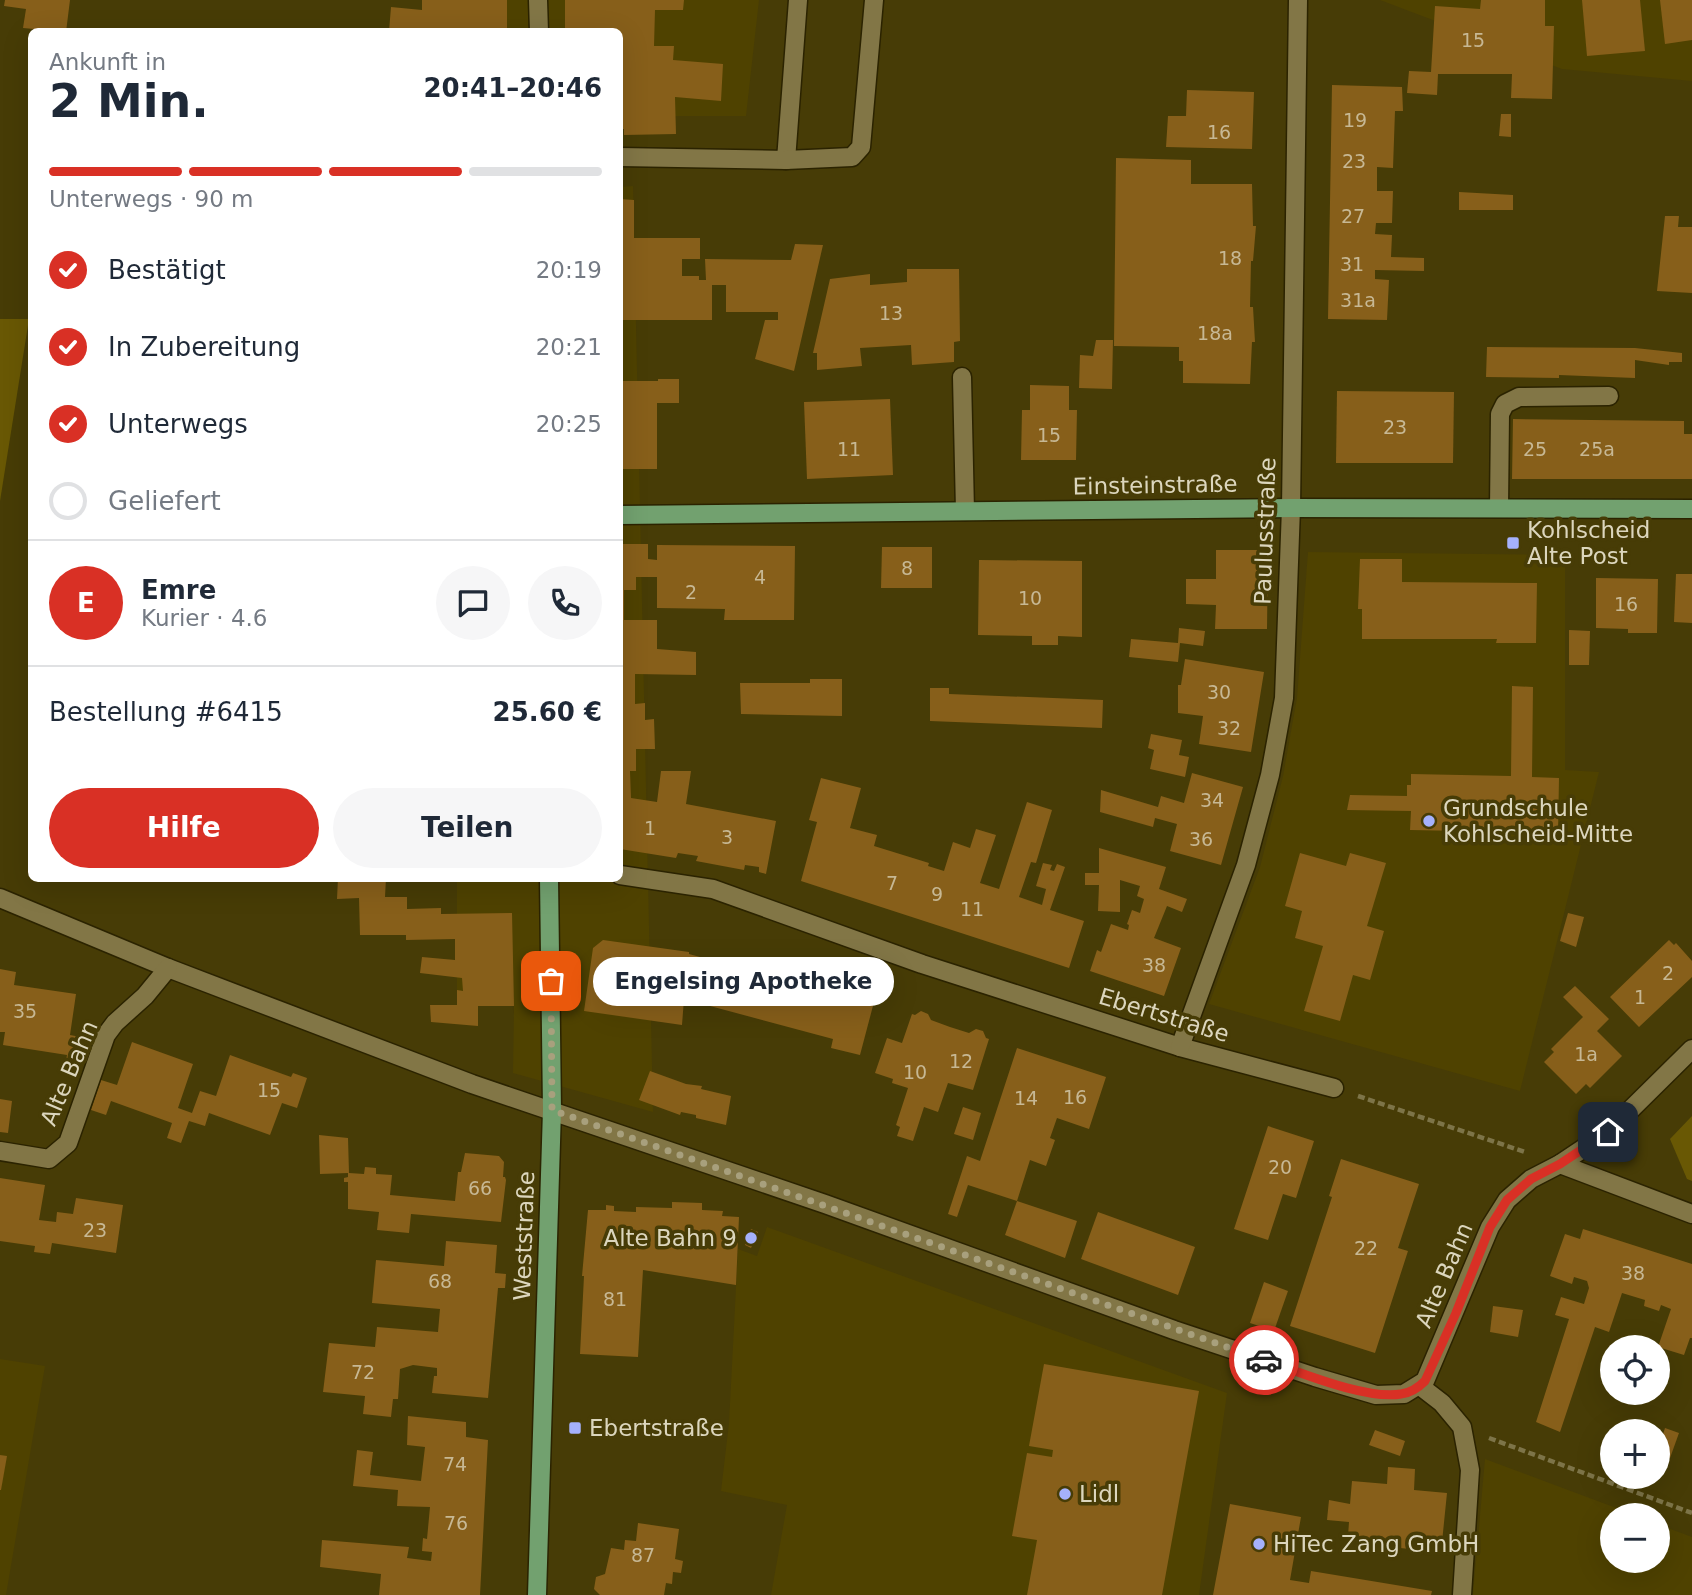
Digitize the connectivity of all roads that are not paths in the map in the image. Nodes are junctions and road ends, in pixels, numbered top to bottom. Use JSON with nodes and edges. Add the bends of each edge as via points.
{"nodes":[{"id":1,"x":538,"y":0,"type":"edge"},
{"id":2,"x":798,"y":0,"type":"edge"},
{"id":3,"x":874,"y":0,"type":"edge"},
{"id":4,"x":1298,"y":0,"type":"edge"},
{"id":5,"x":539,"y":28,"type":"edge"},
{"id":6,"x":623,"y":157,"type":"edge"},
{"id":7,"x":786,"y":160,"type":"junction"},
{"id":8,"x":962,"y":377,"type":"dead end"},
{"id":9,"x":1609,"y":396,"type":"dead end"},
{"id":10,"x":1291,"y":508,"type":"junction"},
{"id":11,"x":1499,"y":508,"type":"junction"},
{"id":12,"x":1692,"y":509,"type":"edge"},
{"id":13,"x":965,"y":511,"type":"junction"},
{"id":14,"x":623,"y":515,"type":"edge"},
{"id":15,"x":623,"y":875,"type":"edge"},
{"id":16,"x":549,"y":882,"type":"edge"},
{"id":17,"x":0,"y":898,"type":"edge"},
{"id":18,"x":168,"y":968,"type":"junction"},
{"id":19,"x":1180,"y":1047,"type":"junction"},
{"id":20,"x":1692,"y":1049,"type":"edge"},
{"id":21,"x":1334,"y":1088,"type":"road end"},
{"id":22,"x":552,"y":1110,"type":"junction"},
{"id":23,"x":0,"y":1151,"type":"edge"},
{"id":24,"x":1560,"y":1164,"type":"junction"},
{"id":25,"x":1692,"y":1214,"type":"edge"},
{"id":26,"x":1420,"y":1386,"type":"junction"},
{"id":27,"x":537,"y":1595,"type":"edge"},
{"id":28,"x":1462,"y":1595,"type":"edge"}],
"edges":[{"from":1,"to":5,"type":"street"},
{"from":2,"to":7,"type":"street"},
{"from":3,"to":7,"type":"street","via":[[861,147],[852,157]]},
{"from":4,"to":10,"type":"street","name":"Paulusstraße"},
{"from":6,"to":7,"type":"street"},
{"from":8,"to":13,"type":"street"},
{"from":9,"to":11,"type":"street","via":[[1519,397],[1506,404],[1500,414]]},
{"from":10,"to":11,"type":"main road","name":"Einsteinstraße"},
{"from":10,"to":13,"type":"main road","name":"Einsteinstraße"},
{"from":10,"to":19,"type":"street","name":"Paulusstraße","via":[[1284,698],[1270,775],[1246,865]]},
{"from":11,"to":12,"type":"main road","name":"Einsteinstraße"},
{"from":13,"to":14,"type":"main road","name":"Einsteinstraße"},
{"from":15,"to":19,"type":"street","name":"Ebertstraße","via":[[713,889],[922,964]]},
{"from":16,"to":22,"type":"main road","name":"Weststraße"},
{"from":17,"to":18,"type":"street"},
{"from":18,"to":22,"type":"street"},
{"from":18,"to":23,"type":"street","name":"Alte Bahn","via":[[106,1035],[68,1143],[49,1159]]},
{"from":19,"to":21,"type":"street","name":"Ebertstraße"},
{"from":20,"to":24,"type":"street","name":"Alte Bahn","via":[[1608,1132]]},
{"from":22,"to":26,"type":"street","via":[[1174,1330],[1376,1395],[1404,1394]]},
{"from":22,"to":27,"type":"main road","name":"Weststraße"},
{"from":24,"to":25,"type":"street"},
{"from":24,"to":26,"type":"street","name":"Alte Bahn","via":[[1531,1179],[1507,1200],[1490,1227],[1456,1313]]},
{"from":26,"to":28,"type":"street","via":[[1462,1427],[1470,1471]]}]}
